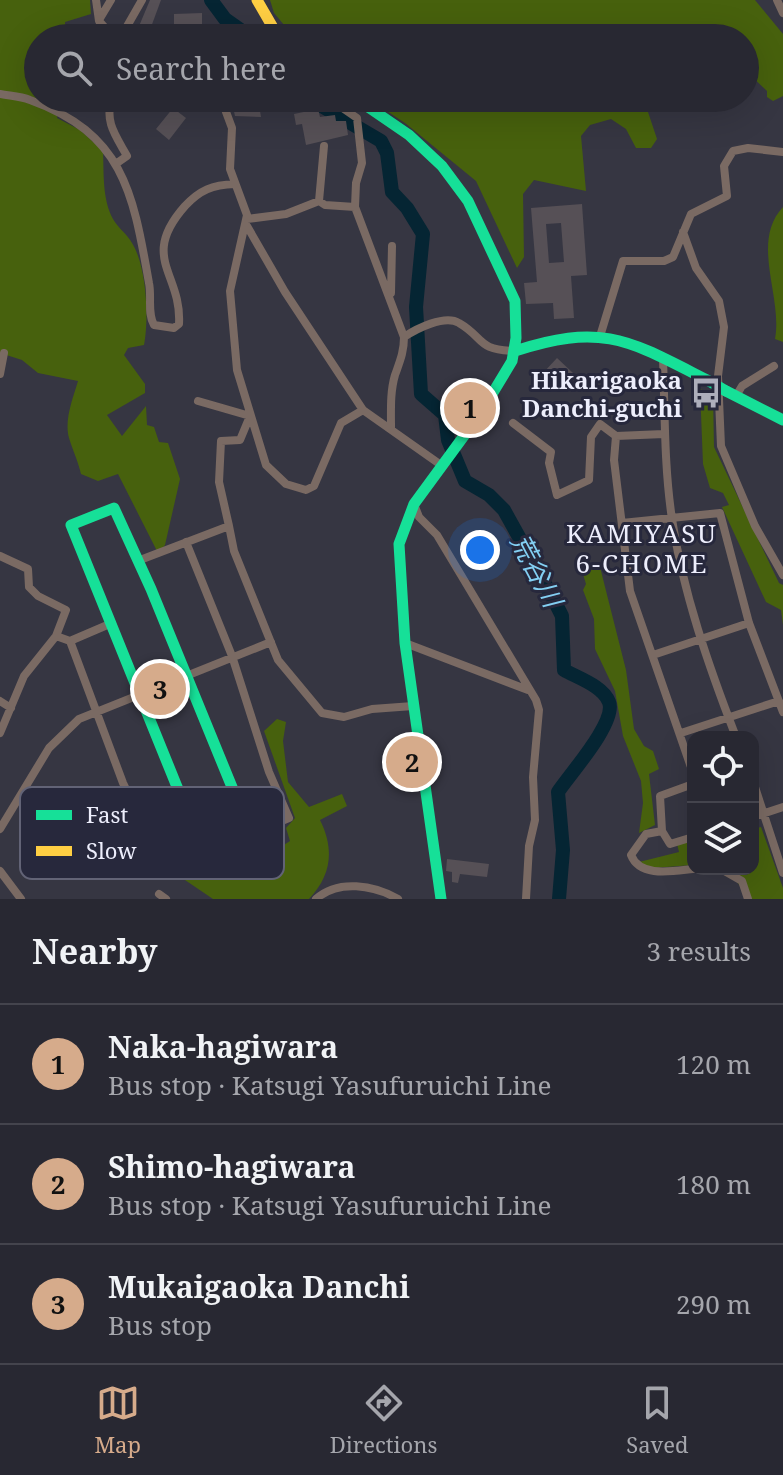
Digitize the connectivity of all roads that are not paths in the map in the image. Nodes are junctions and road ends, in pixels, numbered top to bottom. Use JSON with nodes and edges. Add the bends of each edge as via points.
{"nodes":[{"id":1,"x":96,"y":0,"type":"edge"},
{"id":2,"x":111,"y":0,"type":"edge"},
{"id":3,"x":142,"y":0,"type":"edge"},
{"id":4,"x":257,"y":0,"type":"edge"},
{"id":5,"x":777,"y":0,"type":"edge"},
{"id":6,"x":783,"y":13,"type":"edge"},
{"id":7,"x":99,"y":21,"type":"junction"},
{"id":8,"x":102,"y":24,"type":"edge"},
{"id":9,"x":128,"y":24,"type":"edge"},
{"id":10,"x":271,"y":24,"type":"edge"},
{"id":11,"x":0,"y":94,"type":"edge"},
{"id":12,"x":24,"y":98,"type":"edge"},
{"id":13,"x":56,"y":112,"type":"edge"},
{"id":14,"x":108,"y":112,"type":"edge"},
{"id":15,"x":226,"y":112,"type":"edge"},
{"id":16,"x":348,"y":112,"type":"edge"},
{"id":17,"x":375,"y":112,"type":"edge"},
{"id":18,"x":324,"y":146,"type":"dead end"},
{"id":19,"x":783,"y":152,"type":"edge"},
{"id":20,"x":117,"y":163,"type":"junction"},
{"id":21,"x":235,"y":184,"type":"junction"},
{"id":22,"x":319,"y":201,"type":"junction"},
{"id":23,"x":355,"y":207,"type":"junction"},
{"id":24,"x":247,"y":223,"type":"junction"},
{"id":25,"x":683,"y":232,"type":"junction"},
{"id":26,"x":392,"y":246,"type":"dead end"},
{"id":27,"x":391,"y":295,"type":"junction"},
{"id":28,"x":601,"y":333,"type":"junction"},
{"id":29,"x":404,"y":337,"type":"junction"},
{"id":30,"x":515,"y":351,"type":"junction"},
{"id":31,"x":4,"y":353,"type":"dead end"},
{"id":32,"x":663,"y":359,"type":"junction"},
{"id":33,"x":774,"y":366,"type":"dead end"},
{"id":34,"x":0,"y":374,"type":"edge"},
{"id":35,"x":731,"y":394,"type":"junction"},
{"id":36,"x":198,"y":401,"type":"dead end"},
{"id":37,"x":363,"y":410,"type":"junction"},
{"id":38,"x":250,"y":416,"type":"junction"},
{"id":39,"x":783,"y":420,"type":"edge"},
{"id":40,"x":513,"y":423,"type":"dead end"},
{"id":41,"x":391,"y":428,"type":"junction"},
{"id":42,"x":664,"y":434,"type":"junction"},
{"id":43,"x":616,"y":436,"type":"junction"},
{"id":44,"x":443,"y":463,"type":"junction"},
{"id":45,"x":414,"y":504,"type":"junction"},
{"id":46,"x":671,"y":518,"type":"junction"},
{"id":47,"x":622,"y":523,"type":"junction"},
{"id":48,"x":229,"y":526,"type":"junction"},
{"id":49,"x":186,"y":542,"type":"junction"},
{"id":50,"x":0,"y":556,"type":"edge"},
{"id":51,"x":140,"y":560,"type":"junction"},
{"id":52,"x":783,"y":575,"type":"edge"},
{"id":53,"x":112,"y":623,"type":"junction"},
{"id":54,"x":749,"y":623,"type":"junction"},
{"id":55,"x":56,"y":636,"type":"junction"},
{"id":56,"x":70,"y":641,"type":"junction"},
{"id":57,"x":703,"y":641,"type":"junction"},
{"id":58,"x":271,"y":642,"type":"junction"},
{"id":59,"x":405,"y":643,"type":"junction"},
{"id":60,"x":653,"y":655,"type":"junction"},
{"id":61,"x":232,"y":656,"type":"junction"},
{"id":62,"x":186,"y":674,"type":"junction"},
{"id":63,"x":531,"y":691,"type":"junction"},
{"id":64,"x":141,"y":692,"type":"junction"},
{"id":65,"x":0,"y":701,"type":"edge"},
{"id":66,"x":779,"y":701,"type":"junction"},
{"id":67,"x":413,"y":706,"type":"junction"},
{"id":68,"x":11,"y":708,"type":"junction"},
{"id":69,"x":97,"y":710,"type":"junction"},
{"id":70,"x":783,"y":712,"type":"edge"},
{"id":71,"x":729,"y":718,"type":"junction"},
{"id":72,"x":734,"y":731,"type":"edge"},
{"id":73,"x":0,"y":733,"type":"edge"},
{"id":74,"x":681,"y":733,"type":"junction"},
{"id":75,"x":687,"y":753,"type":"edge"},
{"id":76,"x":687,"y":786,"type":"edge"},
{"id":77,"x":26,"y":787,"type":"edge"},
{"id":78,"x":126,"y":787,"type":"edge"},
{"id":79,"x":178,"y":787,"type":"edge"},
{"id":80,"x":232,"y":787,"type":"edge"},
{"id":81,"x":276,"y":787,"type":"edge"},
{"id":82,"x":20,"y":797,"type":"edge"},
{"id":83,"x":759,"y":799,"type":"edge"},
{"id":84,"x":783,"y":807,"type":"edge"},
{"id":85,"x":764,"y":814,"type":"junction"},
{"id":86,"x":759,"y":815,"type":"edge"},
{"id":87,"x":0,"y":829,"type":"edge"},
{"id":88,"x":662,"y":831,"type":"junction"},
{"id":89,"x":687,"y":839,"type":"edge"},
{"id":90,"x":687,"y":869,"type":"edge"},
{"id":91,"x":0,"y":871,"type":"edge"},
{"id":92,"x":783,"y":873,"type":"edge"},
{"id":93,"x":732,"y":875,"type":"edge"},
{"id":94,"x":15,"y":897,"type":"edge"},
{"id":95,"x":316,"y":899,"type":"edge"},
{"id":96,"x":398,"y":899,"type":"edge"},
{"id":97,"x":441,"y":899,"type":"edge"},
{"id":98,"x":526,"y":899,"type":"edge"},
{"id":99,"x":748,"y":899,"type":"edge"}],
"edges":[{"from":1,"to":7,"type":"street"},
{"from":2,"to":7,"type":"street"},
{"from":3,"to":9,"type":"street"},
{"from":4,"to":10,"type":"street"},
{"from":5,"to":6,"type":"street"},
{"from":7,"to":8,"type":"street"},
{"from":11,"to":12,"type":"street"},
{"from":13,"to":20,"type":"street","via":[[92,132]]},
{"from":14,"to":20,"type":"street","via":[[115,139],[127,156]]},
{"from":15,"to":21,"type":"street"},
{"from":16,"to":23,"type":"street","via":[[357,118],[362,163]]},
{"from":17,"to":30,"type":"street","via":[[442,166],[468,201],[510,287]]},
{"from":18,"to":22,"type":"street"},
{"from":19,"to":25,"type":"street","via":[[733,151],[724,166],[727,196],[691,214]]},
{"from":20,"to":21,"type":"street","via":[[150,285],[151,321],[160,328],[174,328],[180,316],[166,273],[167,232],[198,192],[216,184]]},
{"from":21,"to":24,"type":"street"},
{"from":22,"to":23,"type":"street"},
{"from":22,"to":24,"type":"street"},
{"from":23,"to":27,"type":"street","via":[[379,278]]},
{"from":24,"to":37,"type":"street","via":[[285,292]]},
{"from":24,"to":38,"type":"street","via":[[230,291],[237,370]]},
{"from":25,"to":28,"type":"street","via":[[673,257],[623,261]]},
{"from":25,"to":52,"type":"street","via":[[696,268],[719,301],[724,327],[718,376],[721,446],[755,526]]},
{"from":26,"to":27,"type":"street"},
{"from":27,"to":29,"type":"street"},
{"from":28,"to":30,"type":"street","via":[[576,334]]},
{"from":28,"to":32,"type":"street"},
{"from":29,"to":30,"type":"street","via":[[447,320],[459,323],[489,348]]},
{"from":29,"to":41,"type":"street","via":[[391,397]]},
{"from":30,"to":44,"type":"street","via":[[501,383]]},
{"from":31,"to":34,"type":"street"},
{"from":32,"to":35,"type":"street","bridge":true},
{"from":32,"to":42,"type":"street"},
{"from":33,"to":35,"type":"street"},
{"from":35,"to":39,"type":"street"},
{"from":36,"to":38,"type":"street"},
{"from":37,"to":38,"type":"street","via":[[341,423],[314,486],[306,490],[286,484],[271,471]]},
{"from":37,"to":41,"type":"street"},
{"from":38,"to":48,"type":"street","via":[[240,440],[221,441],[219,482]]},
{"from":40,"to":43,"type":"street","via":[[551,452],[557,495],[589,480],[591,437],[600,424]]},
{"from":41,"to":44,"type":"street"},
{"from":42,"to":43,"type":"street"},
{"from":42,"to":46,"type":"street"},
{"from":43,"to":47,"type":"street"},
{"from":44,"to":45,"type":"street"},
{"from":45,"to":59,"type":"street","via":[[399,544]]},
{"from":45,"to":63,"type":"street"},
{"from":46,"to":47,"type":"street"},
{"from":46,"to":54,"type":"street","via":[[720,513]]},
{"from":46,"to":57,"type":"street"},
{"from":47,"to":60,"type":"street","via":[[630,591]]},
{"from":48,"to":49,"type":"street"},
{"from":48,"to":58,"type":"street"},
{"from":49,"to":51,"type":"street"},
{"from":49,"to":61,"type":"street"},
{"from":50,"to":55,"type":"street","via":[[28,569],[29,587],[66,610]]},
{"from":51,"to":53,"type":"street","via":[[114,508],[71,525]]},
{"from":51,"to":62,"type":"street"},
{"from":53,"to":56,"type":"street"},
{"from":53,"to":64,"type":"street"},
{"from":54,"to":57,"type":"street"},
{"from":54,"to":66,"type":"street"},
{"from":55,"to":56,"type":"street"},
{"from":55,"to":68,"type":"street","via":[[24,676]]},
{"from":56,"to":69,"type":"street"},
{"from":57,"to":60,"type":"street"},
{"from":57,"to":71,"type":"street"},
{"from":58,"to":61,"type":"street"},
{"from":58,"to":67,"type":"street","via":[[278,660],[322,713],[344,717]]},
{"from":59,"to":63,"type":"street"},
{"from":59,"to":67,"type":"street"},
{"from":60,"to":74,"type":"street"},
{"from":61,"to":62,"type":"street"},
{"from":61,"to":81,"type":"street"},
{"from":62,"to":64,"type":"street"},
{"from":62,"to":80,"type":"street"},
{"from":63,"to":98,"type":"street","via":[[539,710]]},
{"from":64,"to":69,"type":"street"},
{"from":64,"to":79,"type":"street"},
{"from":65,"to":68,"type":"street"},
{"from":66,"to":70,"type":"street"},
{"from":66,"to":71,"type":"street"},
{"from":67,"to":97,"type":"street"},
{"from":68,"to":73,"type":"street"},
{"from":69,"to":77,"type":"street","via":[[55,740]]},
{"from":69,"to":78,"type":"street"},
{"from":71,"to":72,"type":"street"},
{"from":71,"to":74,"type":"street"},
{"from":74,"to":75,"type":"street"},
{"from":76,"to":88,"type":"street","via":[[660,796]]},
{"from":82,"to":87,"type":"street"},
{"from":83,"to":85,"type":"street"},
{"from":84,"to":85,"type":"street"},
{"from":85,"to":86,"type":"street"},
{"from":85,"to":92,"type":"street"},
{"from":88,"to":89,"type":"street","via":[[670,844]]},
{"from":88,"to":90,"type":"street","via":[[640,839],[632,859],[652,872]]},
{"from":91,"to":94,"type":"street"},
{"from":93,"to":99,"type":"street","via":[[742,881]]},
{"from":95,"to":96,"type":"street","via":[[331,887],[344,886],[377,889]]}]}
